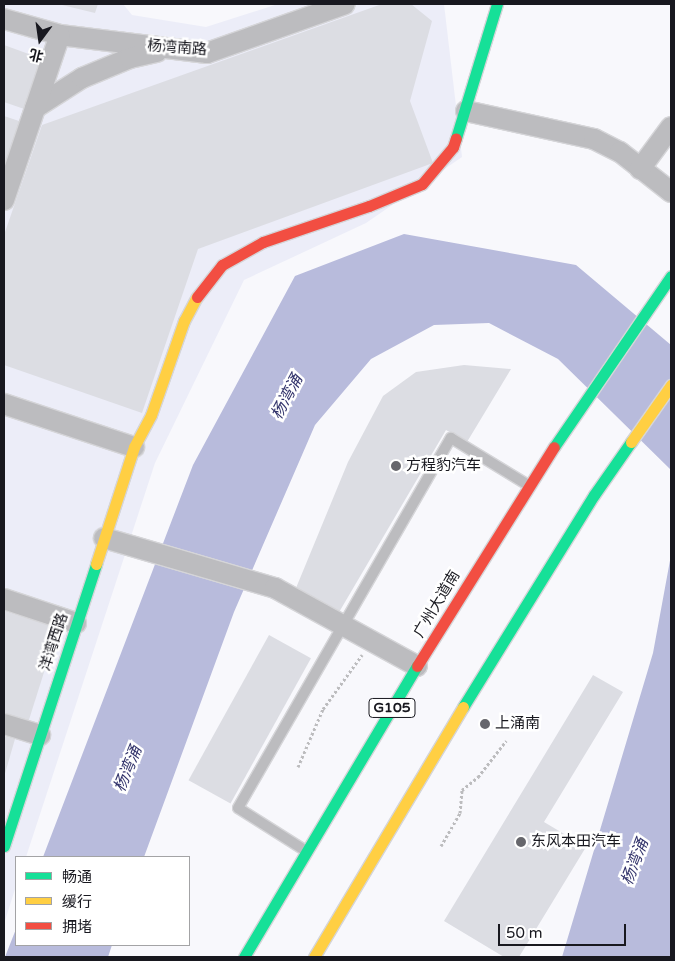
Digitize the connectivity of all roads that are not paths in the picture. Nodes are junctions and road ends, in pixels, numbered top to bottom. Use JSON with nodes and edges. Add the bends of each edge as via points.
{"nodes":[{"id":1,"x":345,"y":4,"type":"edge"},
{"id":2,"x":497,"y":4,"type":"edge"},
{"id":3,"x":4,"y":19,"type":"edge"},
{"id":4,"x":60,"y":36,"type":"junction"},
{"id":5,"x":171,"y":49,"type":"junction"},
{"id":6,"x":35,"y":108,"type":"junction"},
{"id":7,"x":466,"y":111,"type":"junction"},
{"id":8,"x":671,"y":127,"type":"edge"},
{"id":9,"x":640,"y":169,"type":"junction"},
{"id":10,"x":671,"y":192,"type":"edge"},
{"id":11,"x":4,"y":200,"type":"edge"},
{"id":12,"x":671,"y":276,"type":"edge"},
{"id":13,"x":671,"y":385,"type":"edge"},
{"id":14,"x":4,"y":406,"type":"edge"},
{"id":15,"x":134,"y":447,"type":"junction"},
{"id":16,"x":529,"y":485,"type":"junction"},
{"id":17,"x":104,"y":538,"type":"junction"},
{"id":18,"x":4,"y":600,"type":"edge"},
{"id":19,"x":76,"y":622,"type":"junction"},
{"id":20,"x":341,"y":624,"type":"junction"},
{"id":21,"x":417,"y":666,"type":"junction"},
{"id":22,"x":4,"y":724,"type":"edge"},
{"id":23,"x":40,"y":735,"type":"junction"},
{"id":24,"x":4,"y":843,"type":"edge"},
{"id":25,"x":306,"y":852,"type":"junction"},
{"id":26,"x":244,"y":957,"type":"edge"},
{"id":27,"x":314,"y":957,"type":"edge"}],
"edges":[{"from":1,"to":5,"type":"street","name":"杨湾南路","via":[[207,53]]},
{"from":2,"to":7,"type":"main road","name":"洋湾西路"},
{"from":3,"to":4,"type":"street","name":"杨湾南路"},
{"from":4,"to":5,"type":"street","name":"杨湾南路"},
{"from":4,"to":6,"type":"street"},
{"from":5,"to":6,"type":"street","via":[[130,58],[82,78]]},
{"from":6,"to":11,"type":"street"},
{"from":7,"to":9,"type":"street","via":[[594,139],[620,152]]},
{"from":7,"to":15,"type":"main road","name":"洋湾西路","via":[[452,146],[422,184],[369,206],[263,242],[222,265],[206,282],[184,321],[151,415]]},
{"from":8,"to":9,"type":"street"},
{"from":9,"to":10,"type":"street"},
{"from":12,"to":16,"type":"main road","name":"广州大道南","number":"G105"},
{"from":13,"to":27,"type":"main road","via":[[594,496],[430,760]]},
{"from":14,"to":15,"type":"street"},
{"from":15,"to":17,"type":"main road","name":"洋湾西路"},
{"from":16,"to":20,"type":"lane","via":[[451,438]]},
{"from":16,"to":21,"type":"main road","name":"广州大道南","number":"G105"},
{"from":17,"to":19,"type":"main road","name":"洋湾西路"},
{"from":17,"to":20,"type":"street","via":[[275,588]]},
{"from":18,"to":19,"type":"street"},
{"from":19,"to":23,"type":"main road","name":"洋湾西路"},
{"from":20,"to":21,"type":"street"},
{"from":20,"to":25,"type":"lane","via":[[238,808]]},
{"from":21,"to":25,"type":"main road","name":"广州大道南","number":"G105"},
{"from":22,"to":23,"type":"street"},
{"from":23,"to":24,"type":"main road","name":"洋湾西路"},
{"from":25,"to":26,"type":"main road","name":"广州大道南","number":"G105"}]}
